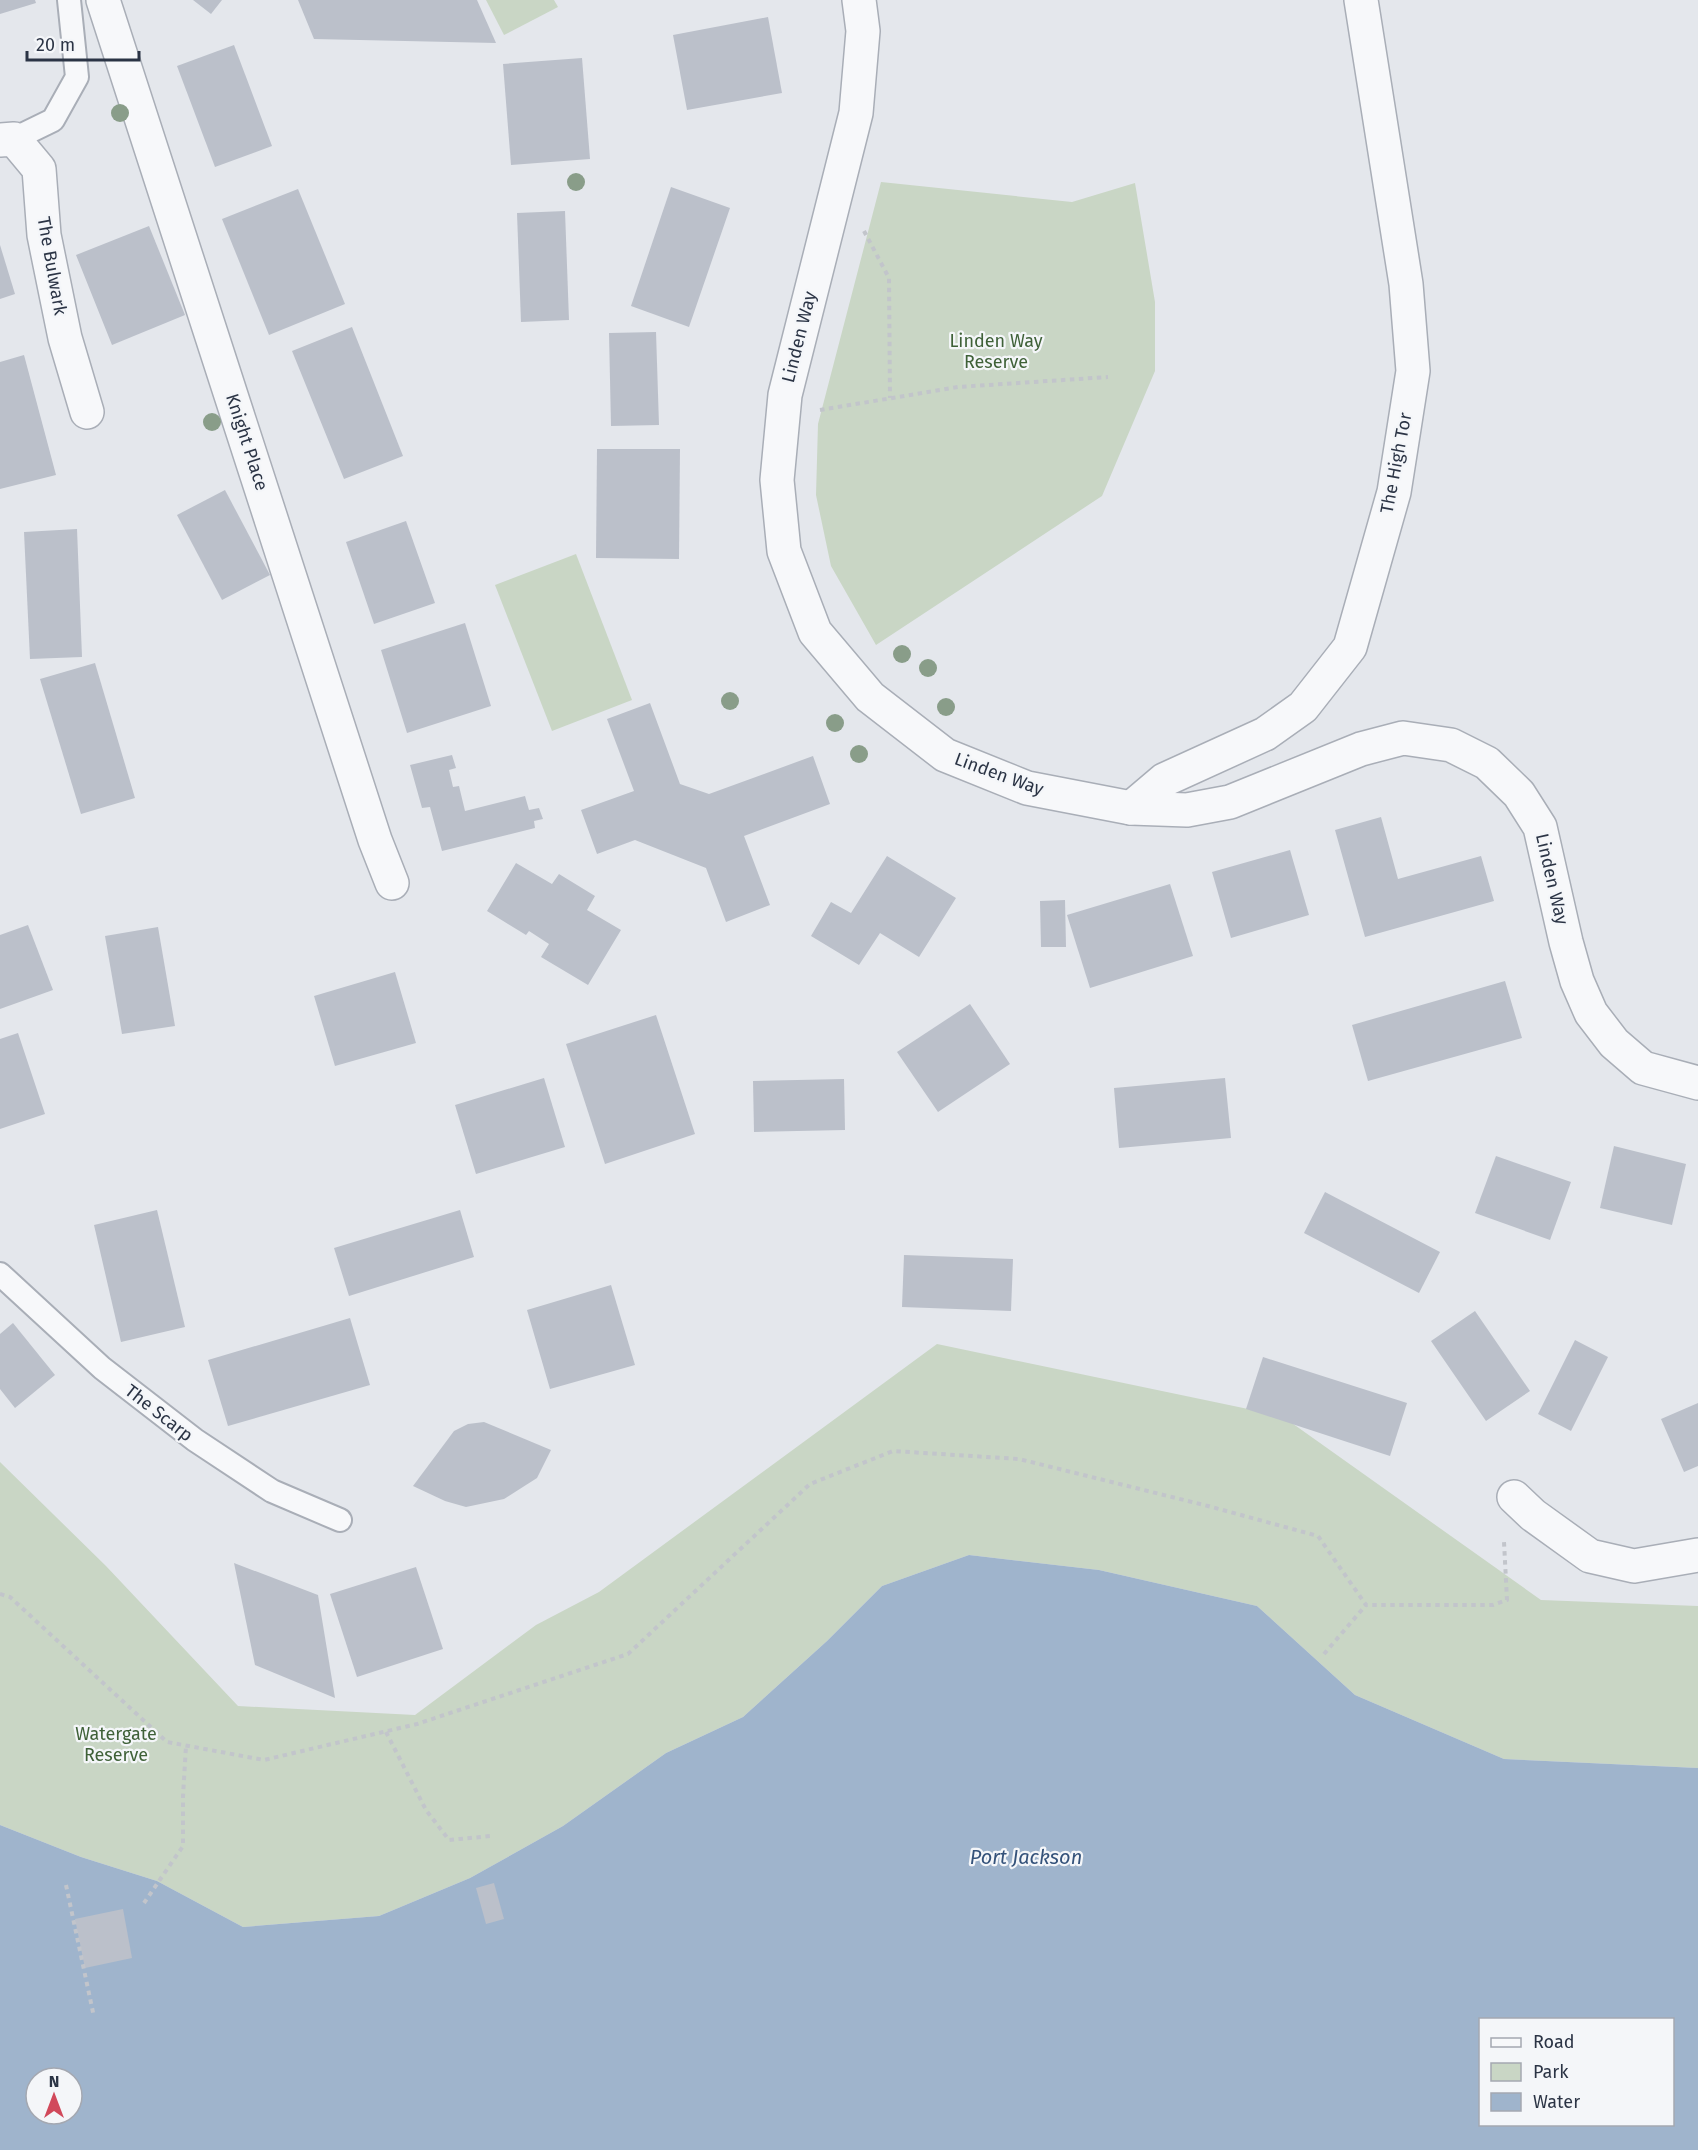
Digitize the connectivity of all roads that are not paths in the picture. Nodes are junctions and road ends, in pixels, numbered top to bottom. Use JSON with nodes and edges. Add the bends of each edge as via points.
{"nodes":[{"id":1,"x":69,"y":0,"type":"edge"},
{"id":2,"x":104,"y":0,"type":"edge"},
{"id":3,"x":860,"y":0,"type":"edge"},
{"id":4,"x":1361,"y":0,"type":"edge"},
{"id":5,"x":7,"y":139,"type":"edge"},
{"id":6,"x":87,"y":412,"type":"dead end"},
{"id":7,"x":1131,"y":808,"type":"junction"},
{"id":8,"x":392,"y":883,"type":"dead end"},
{"id":9,"x":1698,"y":1083,"type":"edge"},
{"id":10,"x":0,"y":1274,"type":"edge"},
{"id":11,"x":1524,"y":1506,"type":"road end"},
{"id":12,"x":340,"y":1520,"type":"dead end"},
{"id":13,"x":1698,"y":1555,"type":"edge"}],
"edges":[{"from":1,"to":5,"type":"lane","via":[[76,77],[53,120]]},
{"from":2,"to":8,"type":"street","name":"Knight Place"},
{"from":3,"to":7,"type":"street","name":"Linden Way","via":[[863,32],[856,113],[785,395],[777,480],[784,551],[815,632],[870,698],[945,754],[1027,788]]},
{"from":4,"to":7,"type":"street","name":"The High Tor","via":[[1406,284],[1413,371],[1394,492],[1350,647],[1303,707],[1265,734],[1164,780]]},
{"from":5,"to":6,"type":"street","name":"The Bulwark","via":[[39,169],[48,258],[65,338]]},
{"from":7,"to":9,"type":"street","name":"Linden Way","via":[[1187,810],[1230,802],[1360,749],[1404,738],[1451,745],[1487,763],[1520,794],[1540,827],[1566,942],[1591,1012],[1614,1043],[1643,1068]]},
{"from":10,"to":12,"type":"lane","name":"The Scarp","via":[[102,1368],[195,1440],[272,1491]]},
{"from":11,"to":13,"type":"street","via":[[1590,1556],[1634,1566]]}]}
